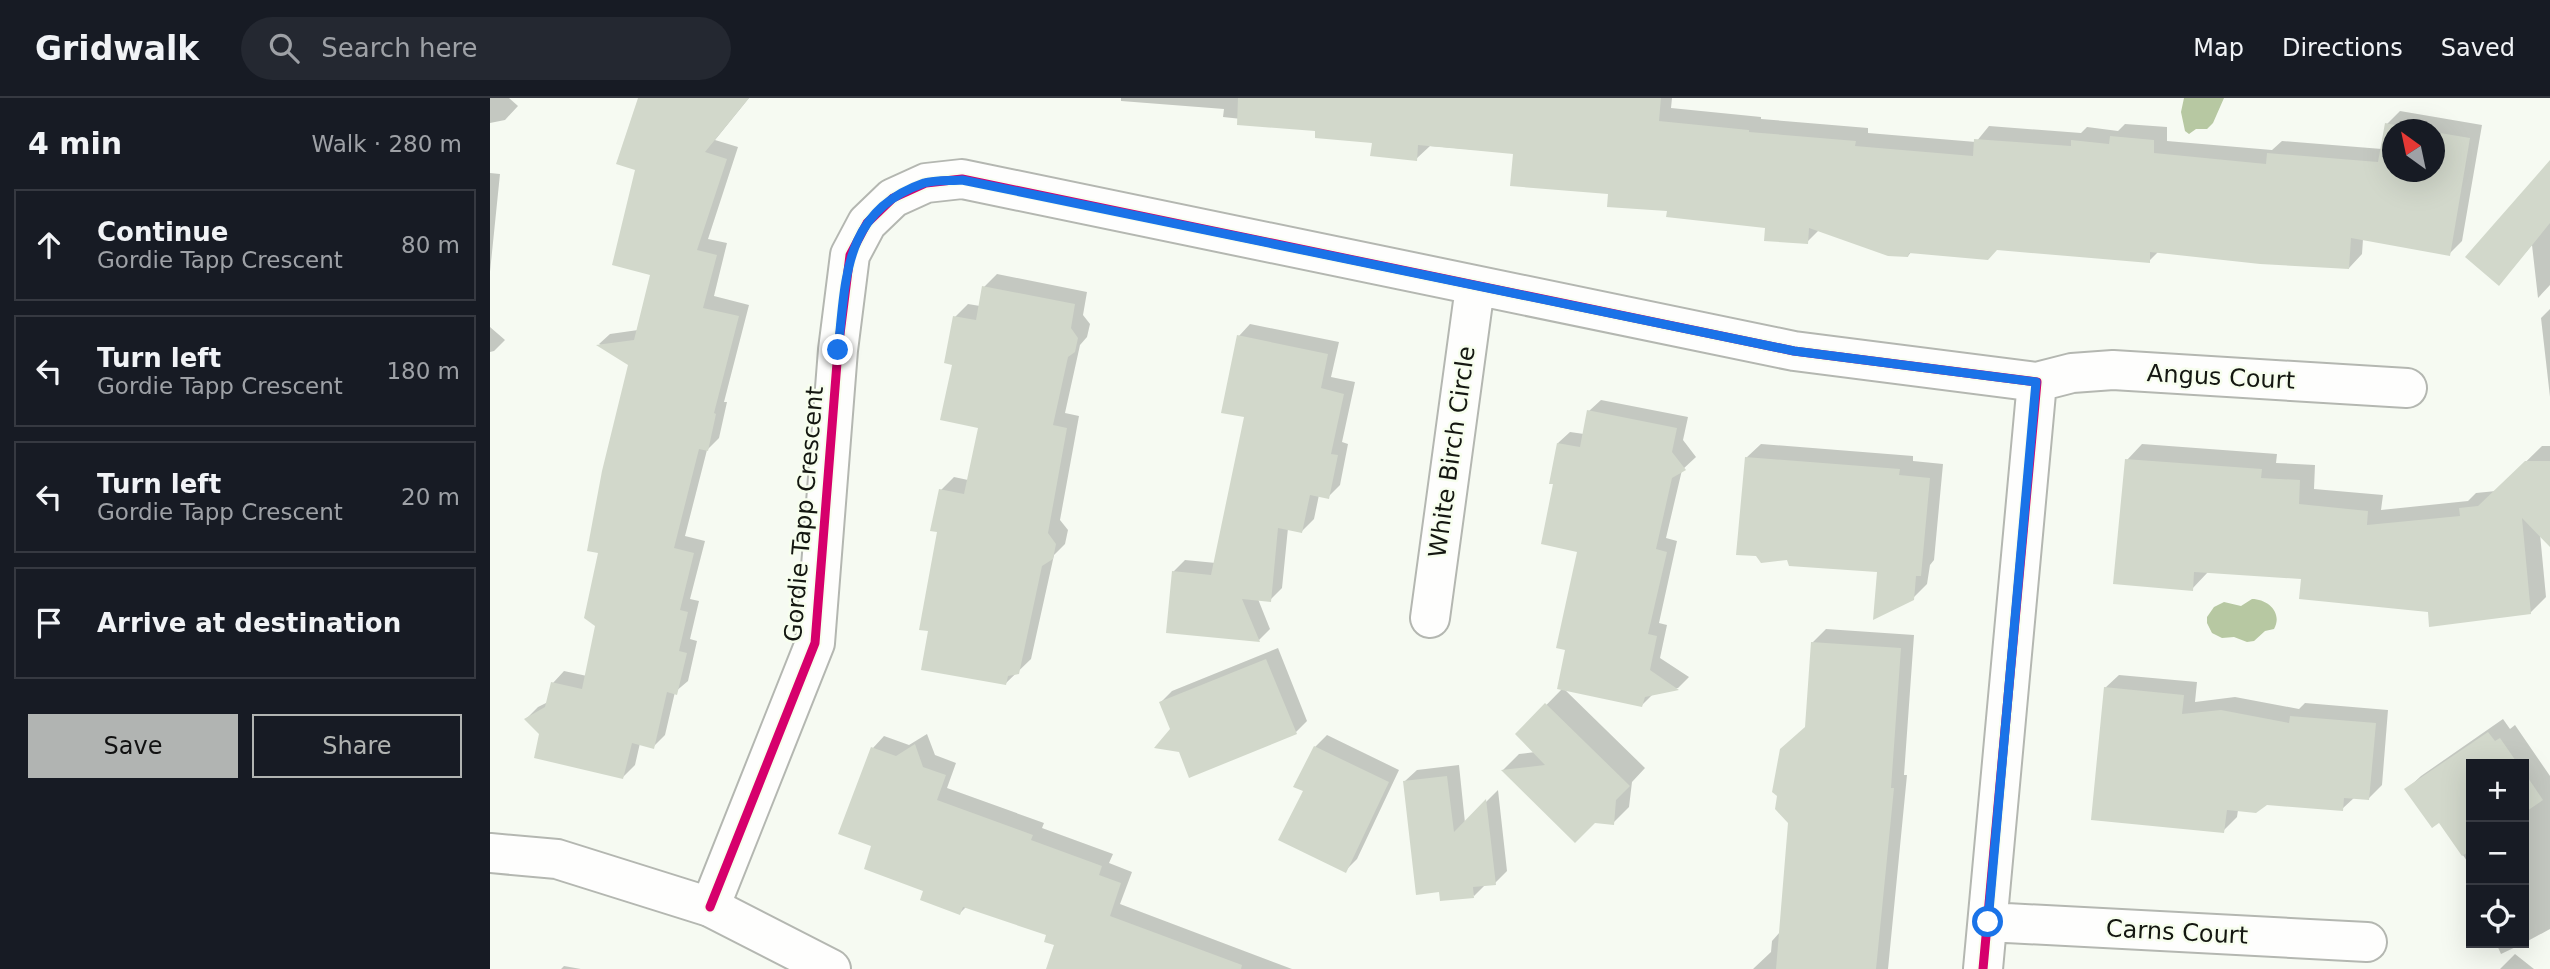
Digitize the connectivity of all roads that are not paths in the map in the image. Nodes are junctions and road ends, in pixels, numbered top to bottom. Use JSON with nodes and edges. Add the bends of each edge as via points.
{"nodes":[{"id":1,"x":1475,"y":287,"type":"junction"},
{"id":2,"x":2036,"y":382,"type":"junction"},
{"id":3,"x":2407,"y":387,"type":"dead end"},
{"id":4,"x":1430,"y":618,"type":"dead end"},
{"id":5,"x":490,"y":853,"type":"edge"},
{"id":6,"x":710,"y":907,"type":"junction"},
{"id":7,"x":1988,"y":922,"type":"junction"},
{"id":8,"x":2367,"y":942,"type":"dead end"},
{"id":9,"x":831,"y":969,"type":"edge"},
{"id":10,"x":1983,"y":969,"type":"edge"}],
"edges":[{"from":1,"to":2,"type":"street","name":"Gordie Tapp Crescent","via":[[1794,351]]},
{"from":1,"to":4,"type":"street","name":"White Birch Circle"},
{"from":1,"to":6,"type":"street","name":"Gordie Tapp Crescent","via":[[962,180],[926,183],[893,198],[867,223],[850,254],[815,643]]},
{"from":2,"to":3,"type":"street","name":"Angus Court","via":[[2113,370]]},
{"from":2,"to":7,"type":"street"},
{"from":5,"to":6,"type":"street","via":[[557,859]]},
{"from":6,"to":9,"type":"street"},
{"from":7,"to":8,"type":"street","name":"Carns Court"},
{"from":7,"to":10,"type":"street"}]}
